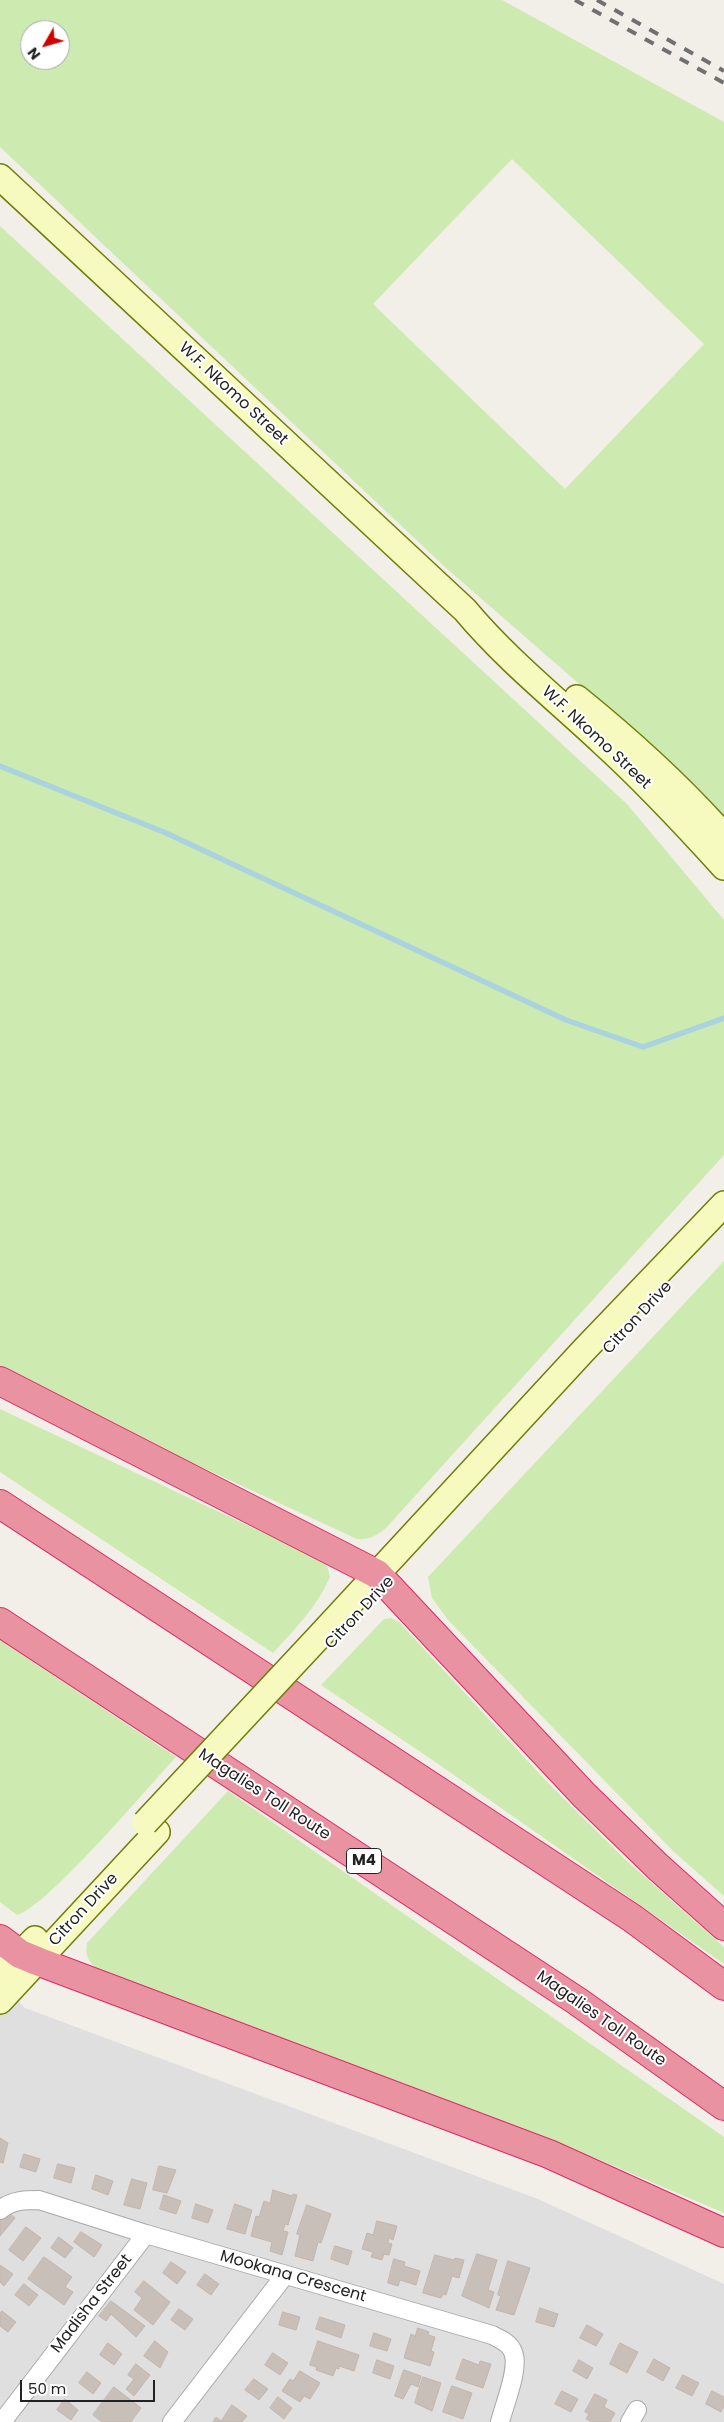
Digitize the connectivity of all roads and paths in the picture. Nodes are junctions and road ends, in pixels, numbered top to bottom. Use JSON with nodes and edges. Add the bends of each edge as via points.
{"nodes":[{"id":1,"x":0,"y":177,"type":"edge"},
{"id":2,"x":465,"y":610,"type":"junction"},
{"id":3,"x":674,"y":812,"type":"junction"},
{"id":4,"x":724,"y":836,"type":"edge"},
{"id":5,"x":724,"y":868,"type":"edge"},
{"id":6,"x":724,"y":878,"type":"edge"},
{"id":7,"x":724,"y":1204,"type":"edge"},
{"id":8,"x":724,"y":1229,"type":"edge"},
{"id":9,"x":0,"y":1381,"type":"edge"},
{"id":10,"x":0,"y":1504,"type":"edge"},
{"id":11,"x":382,"y":1579,"type":"junction"},
{"id":12,"x":0,"y":1622,"type":"edge"},
{"id":13,"x":724,"y":1926,"type":"edge"},
{"id":14,"x":19,"y":1951,"type":"edge"},
{"id":15,"x":0,"y":1975,"type":"edge"},
{"id":16,"x":724,"y":1986,"type":"edge"},
{"id":17,"x":0,"y":2001,"type":"edge"},
{"id":18,"x":724,"y":2106,"type":"edge"},
{"id":19,"x":0,"y":2210,"type":"edge"},
{"id":20,"x":724,"y":2233,"type":"edge"},
{"id":21,"x":146,"y":2234,"type":"junction"},
{"id":22,"x":286,"y":2275,"type":"junction"},
{"id":23,"x":2,"y":2422,"type":"edge"},
{"id":24,"x":172,"y":2422,"type":"edge"},
{"id":25,"x":500,"y":2422,"type":"edge"}],
"edges":[{"from":1,"to":2,"type":"street","name":"W.F. Nkomo Street"},
{"from":2,"to":3,"type":"street","name":"W.F. Nkomo Street","via":[[504,652]]},
{"from":2,"to":4,"type":"street","name":"W.F. Nkomo Street","via":[[491,624],[609,724],[690,797]]},
{"from":3,"to":5,"type":"street","name":"W.F. Nkomo Street"},
{"from":3,"to":6,"type":"street"},
{"from":7,"to":11,"type":"street","name":"Citron Drive","via":[[584,1350]]},
{"from":8,"to":11,"type":"street","name":"Citron Drive"},
{"from":9,"to":11,"type":"highway"},
{"from":10,"to":16,"type":"highway","via":[[632,1918]]},
{"from":11,"to":13,"type":"highway","via":[[584,1794]]},
{"from":11,"to":14,"type":"street","name":"Citron Drive","bridge":true,"via":[[151,1827]]},
{"from":12,"to":18,"type":"highway","name":"Magalies Toll Route","number":"M4","via":[[577,2001]]},
{"from":14,"to":15,"type":"street","name":"Citron Drive"},
{"from":14,"to":17,"type":"street","name":"Citron Drive"},
{"from":14,"to":20,"type":"highway","via":[[549,2154]]},
{"from":19,"to":21,"type":"street","name":"Mookana Crescent","via":[[23,2200],[39,2200]]},
{"from":21,"to":22,"type":"street","name":"Mookana Crescent"},
{"from":21,"to":23,"type":"street","name":"Madisha Street"},
{"from":22,"to":24,"type":"street"},
{"from":22,"to":25,"type":"street","name":"Mookana Crescent","via":[[492,2335],[506,2343],[513,2352],[516,2365]]}]}
